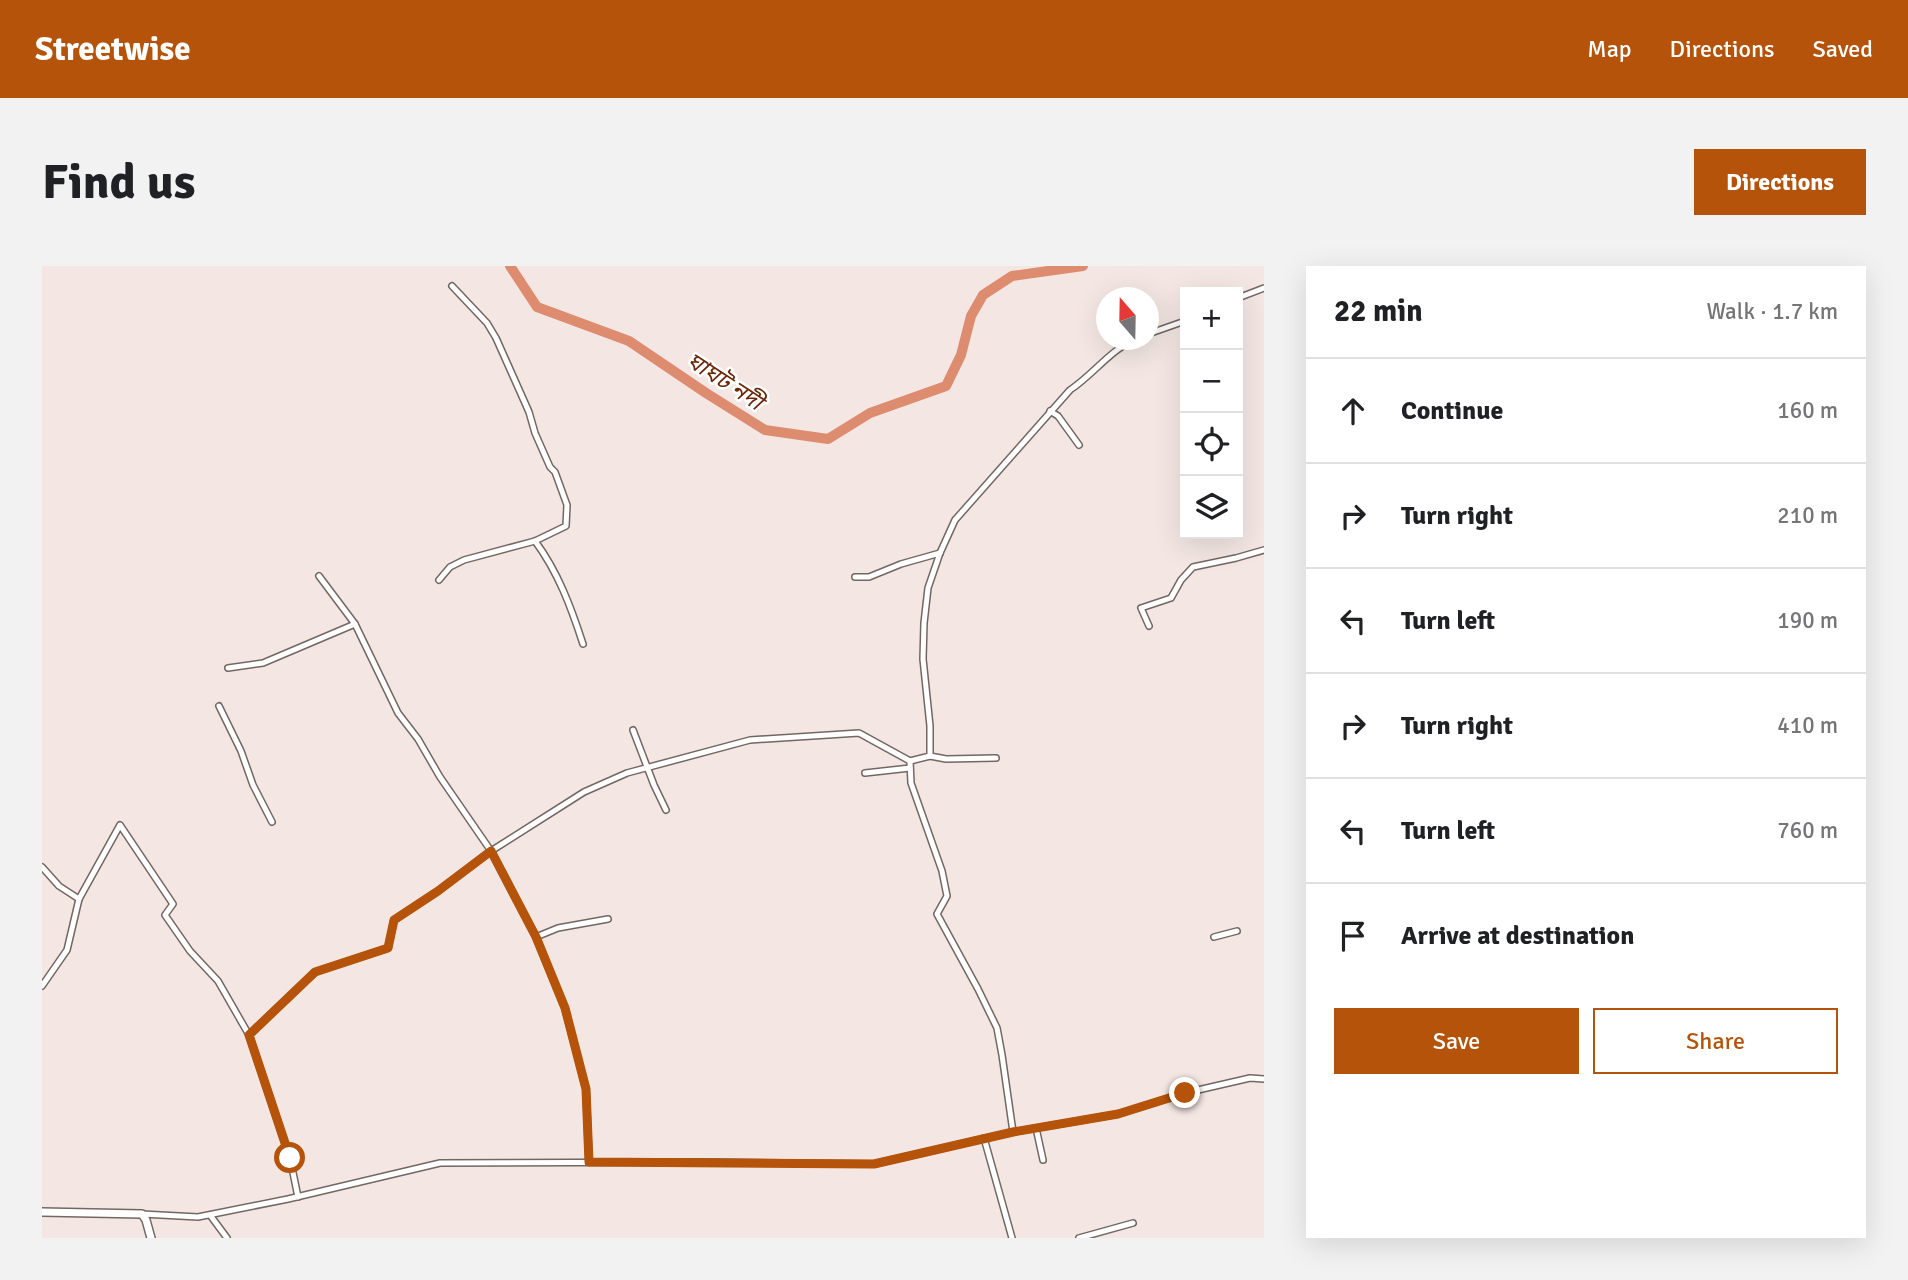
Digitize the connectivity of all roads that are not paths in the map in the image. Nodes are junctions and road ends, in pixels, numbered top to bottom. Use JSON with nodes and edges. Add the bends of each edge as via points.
{"nodes":[{"id":1,"x":452,"y":286,"type":"dead end"},
{"id":2,"x":1264,"y":288,"type":"edge"},
{"id":3,"x":1243,"y":296,"type":"edge"},
{"id":4,"x":1180,"y":323,"type":"edge"},
{"id":5,"x":1159,"y":330,"type":"edge"},
{"id":6,"x":1117,"y":350,"type":"edge"},
{"id":7,"x":1050,"y":411,"type":"junction"},
{"id":8,"x":1079,"y":445,"type":"dead end"},
{"id":9,"x":535,"y":541,"type":"junction"},
{"id":10,"x":1264,"y":550,"type":"edge"},
{"id":11,"x":940,"y":553,"type":"junction"},
{"id":12,"x":319,"y":576,"type":"dead end"},
{"id":13,"x":855,"y":577,"type":"dead end"},
{"id":14,"x":439,"y":580,"type":"dead end"},
{"id":15,"x":355,"y":624,"type":"junction"},
{"id":16,"x":1149,"y":625,"type":"dead end"},
{"id":17,"x":583,"y":644,"type":"dead end"},
{"id":18,"x":228,"y":668,"type":"dead end"},
{"id":19,"x":219,"y":706,"type":"dead end"},
{"id":20,"x":633,"y":730,"type":"dead end"},
{"id":21,"x":930,"y":756,"type":"junction"},
{"id":22,"x":996,"y":758,"type":"dead end"},
{"id":23,"x":910,"y":765,"type":"junction"},
{"id":24,"x":648,"y":767,"type":"junction"},
{"id":25,"x":864,"y":773,"type":"dead end"},
{"id":26,"x":667,"y":810,"type":"dead end"},
{"id":27,"x":272,"y":822,"type":"dead end"},
{"id":28,"x":491,"y":851,"type":"junction"},
{"id":29,"x":42,"y":867,"type":"edge"},
{"id":30,"x":79,"y":899,"type":"junction"},
{"id":31,"x":608,"y":919,"type":"dead end"},
{"id":32,"x":1237,"y":932,"type":"dead end"},
{"id":33,"x":536,"y":937,"type":"junction"},
{"id":34,"x":1214,"y":937,"type":"dead end"},
{"id":35,"x":42,"y":986,"type":"edge"},
{"id":36,"x":249,"y":1035,"type":"junction"},
{"id":37,"x":1264,"y":1079,"type":"edge"},
{"id":38,"x":1036,"y":1128,"type":"junction"},
{"id":39,"x":1013,"y":1132,"type":"junction"},
{"id":40,"x":984,"y":1138,"type":"junction"},
{"id":41,"x":1043,"y":1160,"type":"dead end"},
{"id":42,"x":589,"y":1162,"type":"junction"},
{"id":43,"x":298,"y":1197,"type":"junction"},
{"id":44,"x":42,"y":1212,"type":"edge"},
{"id":45,"x":142,"y":1214,"type":"junction"},
{"id":46,"x":210,"y":1215,"type":"junction"},
{"id":47,"x":1133,"y":1223,"type":"dead end"},
{"id":48,"x":151,"y":1238,"type":"edge"},
{"id":49,"x":227,"y":1238,"type":"edge"},
{"id":50,"x":1013,"y":1238,"type":"edge"},
{"id":51,"x":1079,"y":1238,"type":"edge"}],
"edges":[{"from":1,"to":9,"type":"street","via":[[496,338],[567,505],[566,526]]},
{"from":2,"to":3,"type":"street"},
{"from":4,"to":5,"type":"street"},
{"from":6,"to":7,"type":"street"},
{"from":7,"to":8,"type":"street"},
{"from":7,"to":11,"type":"street","via":[[955,520]]},
{"from":9,"to":14,"type":"street","via":[[464,560]]},
{"from":9,"to":17,"type":"street","via":[[567,596]]},
{"from":10,"to":16,"type":"street","via":[[1193,567],[1171,598],[1141,608]]},
{"from":11,"to":13,"type":"street","via":[[869,577]]},
{"from":11,"to":21,"type":"street","via":[[928,588],[924,623]]},
{"from":12,"to":15,"type":"street"},
{"from":15,"to":18,"type":"street","via":[[263,663]]},
{"from":15,"to":28,"type":"street","via":[[398,713]]},
{"from":19,"to":27,"type":"street"},
{"from":20,"to":24,"type":"street"},
{"from":21,"to":22,"type":"street"},
{"from":21,"to":23,"type":"street"},
{"from":23,"to":24,"type":"street","via":[[859,733],[750,740]]},
{"from":23,"to":25,"type":"street"},
{"from":23,"to":39,"type":"street","via":[[911,783],[947,895],[937,914],[997,1028]]},
{"from":24,"to":26,"type":"street"},
{"from":24,"to":28,"type":"street","via":[[584,792]]},
{"from":28,"to":33,"type":"street"},
{"from":28,"to":36,"type":"street","via":[[394,920],[388,948],[315,972]]},
{"from":29,"to":30,"type":"street"},
{"from":30,"to":35,"type":"street","via":[[67,950]]},
{"from":30,"to":36,"type":"street","via":[[120,825],[173,904],[165,915],[218,981]]},
{"from":31,"to":33,"type":"street"},
{"from":32,"to":34,"type":"street"},
{"from":33,"to":42,"type":"street","via":[[565,1008],[586,1089]]},
{"from":36,"to":43,"type":"street","via":[[290,1158]]},
{"from":37,"to":38,"type":"street","via":[[1250,1078],[1118,1114]]},
{"from":38,"to":39,"type":"street"},
{"from":38,"to":41,"type":"street"},
{"from":39,"to":40,"type":"street"},
{"from":40,"to":42,"type":"street","via":[[874,1164]]},
{"from":40,"to":50,"type":"street"},
{"from":42,"to":43,"type":"street","via":[[440,1163]]},
{"from":43,"to":46,"type":"street"},
{"from":44,"to":45,"type":"street"},
{"from":45,"to":46,"type":"street"},
{"from":45,"to":48,"type":"street"},
{"from":46,"to":49,"type":"street"},
{"from":47,"to":51,"type":"street"}]}
